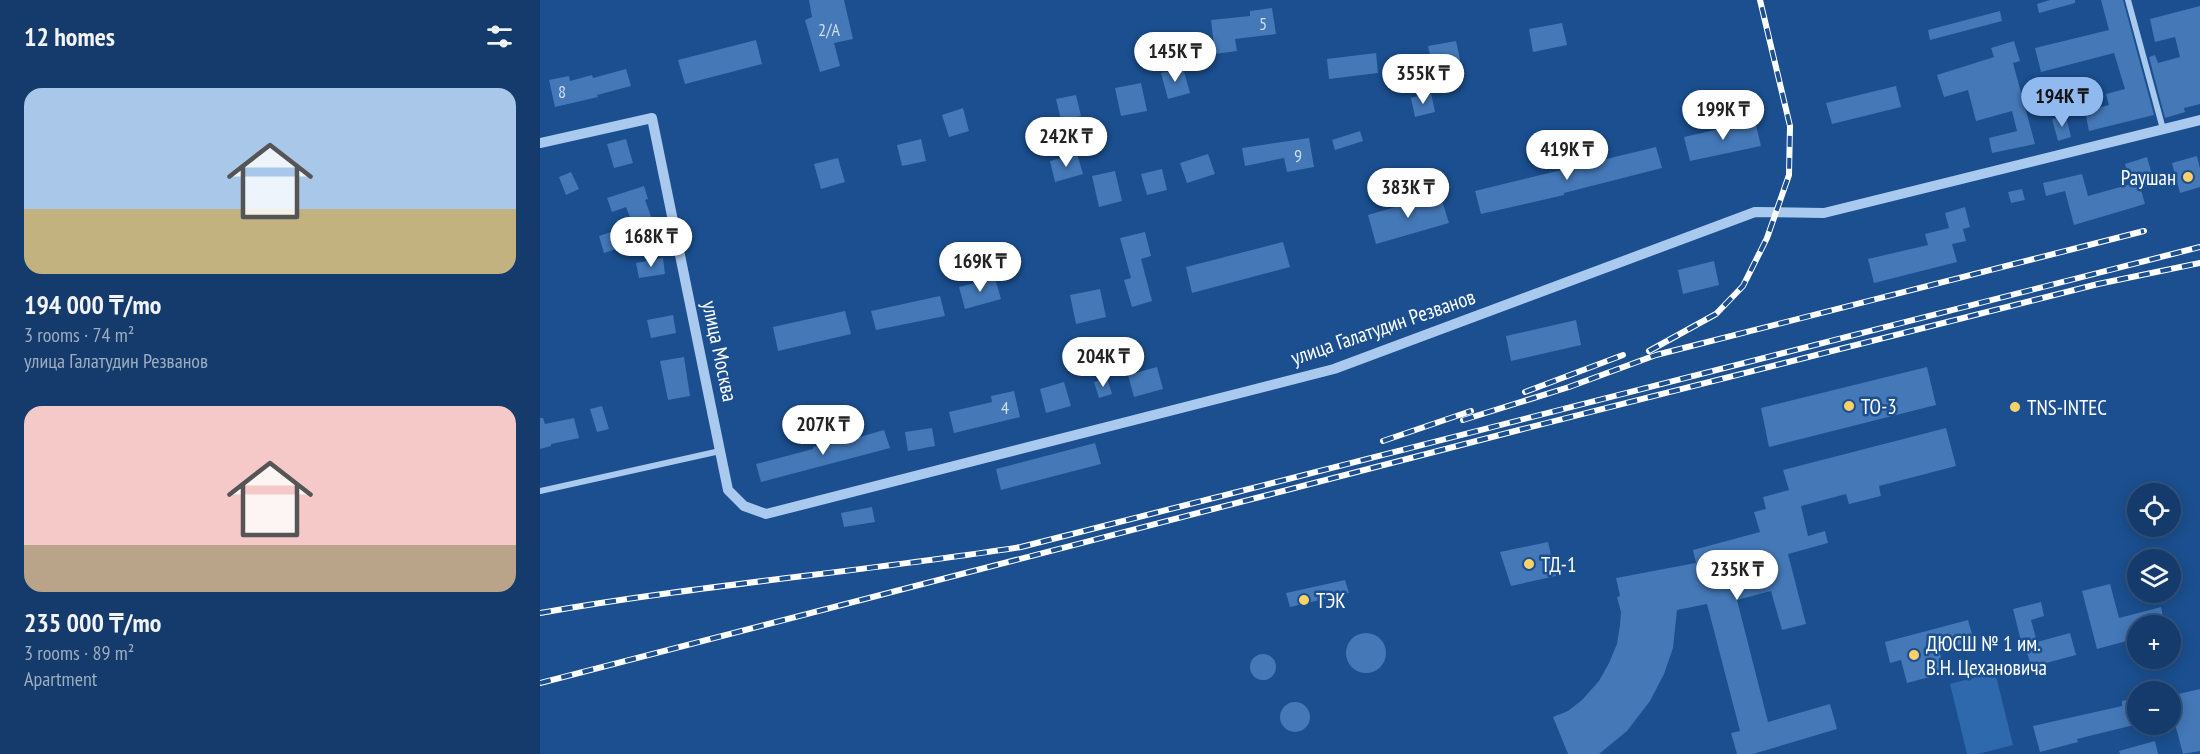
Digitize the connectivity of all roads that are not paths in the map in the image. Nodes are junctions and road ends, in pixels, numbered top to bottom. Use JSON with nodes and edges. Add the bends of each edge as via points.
{"nodes":[{"id":1,"x":2128,"y":0,"type":"edge"},
{"id":2,"x":2200,"y":120,"type":"edge"},
{"id":3,"x":2163,"y":129,"type":"junction"},
{"id":4,"x":540,"y":143,"type":"edge"},
{"id":5,"x":721,"y":450,"type":"junction"},
{"id":6,"x":540,"y":490,"type":"edge"}],
"edges":[{"from":1,"to":3,"type":"street"},
{"from":2,"to":3,"type":"street","name":"улица Галатудин Резванов"},
{"from":3,"to":5,"type":"street","name":"улица Галатудин Резванов","via":[[1824,213],[1755,212],[1334,369],[766,514],[744,506],[728,490]]},
{"from":4,"to":5,"type":"street","name":"улица Москва","via":[[652,118]]},
{"from":5,"to":6,"type":"street"}]}
